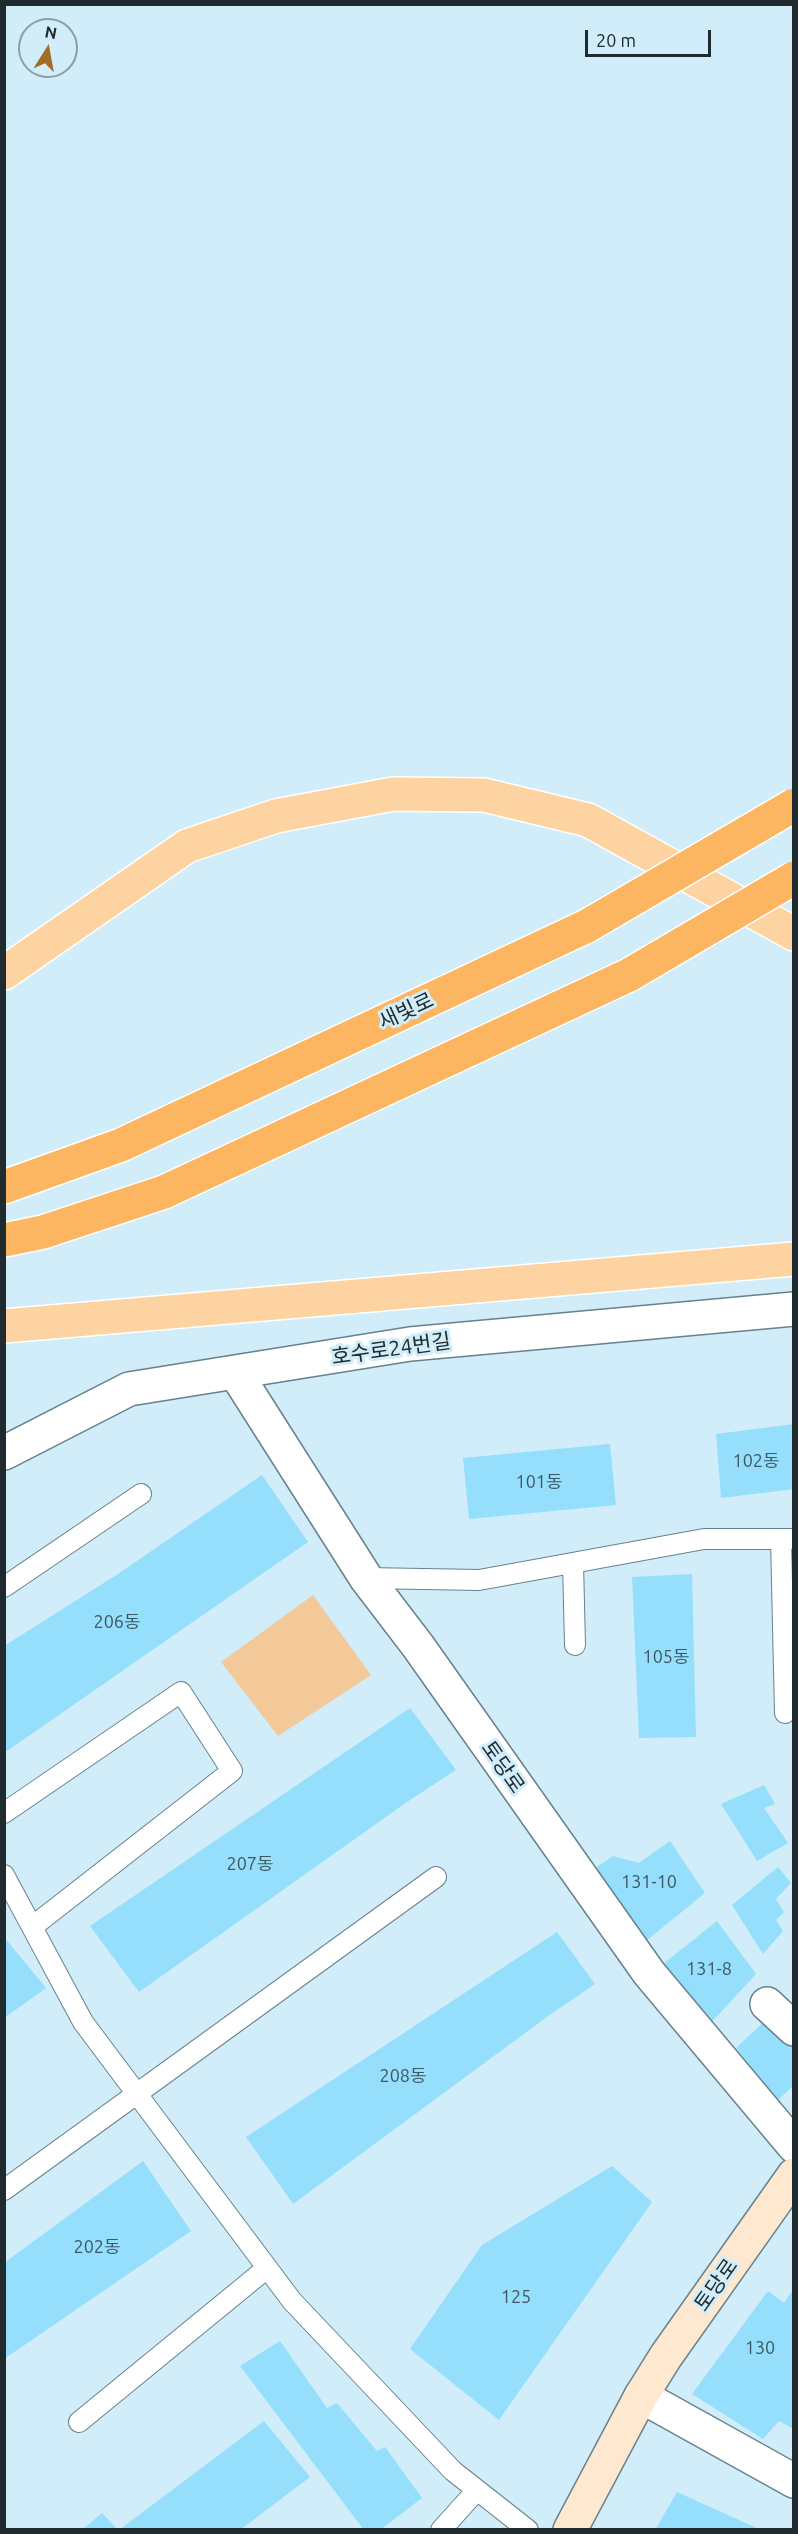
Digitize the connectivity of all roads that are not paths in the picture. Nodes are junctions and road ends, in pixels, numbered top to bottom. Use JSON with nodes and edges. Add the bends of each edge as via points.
{"nodes":[{"id":1,"x":794,"y":805,"type":"edge"},
{"id":2,"x":794,"y":878,"type":"edge"},
{"id":3,"x":794,"y":934,"type":"edge"},
{"id":4,"x":4,"y":974,"type":"edge"},
{"id":5,"x":4,"y":1187,"type":"edge"},
{"id":6,"x":4,"y":1240,"type":"edge"},
{"id":7,"x":794,"y":1259,"type":"edge"},
{"id":8,"x":794,"y":1309,"type":"edge"},
{"id":9,"x":4,"y":1326,"type":"edge"},
{"id":10,"x":235,"y":1372,"type":"junction"},
{"id":11,"x":4,"y":1453,"type":"edge"},
{"id":12,"x":141,"y":1494,"type":"dead end"},
{"id":13,"x":787,"y":1539,"type":"edge"},
{"id":14,"x":573,"y":1563,"type":"junction"},
{"id":15,"x":366,"y":1578,"type":"junction"},
{"id":16,"x":4,"y":1587,"type":"edge"},
{"id":17,"x":575,"y":1645,"type":"dead end"},
{"id":18,"x":785,"y":1713,"type":"dead end"},
{"id":19,"x":4,"y":1813,"type":"edge"},
{"id":20,"x":4,"y":1875,"type":"edge"},
{"id":21,"x":436,"y":1877,"type":"dead end"},
{"id":22,"x":32,"y":1927,"type":"junction"},
{"id":23,"x":767,"y":2004,"type":"dead end"},
{"id":24,"x":794,"y":2029,"type":"edge"},
{"id":25,"x":136,"y":2093,"type":"junction"},
{"id":26,"x":794,"y":2146,"type":"edge"},
{"id":27,"x":794,"y":2175,"type":"edge"},
{"id":28,"x":4,"y":2190,"type":"edge"},
{"id":29,"x":267,"y":2268,"type":"junction"},
{"id":30,"x":641,"y":2396,"type":"junction"},
{"id":31,"x":79,"y":2422,"type":"dead end"},
{"id":32,"x":794,"y":2481,"type":"edge"},
{"id":33,"x":477,"y":2490,"type":"junction"},
{"id":34,"x":441,"y":2529,"type":"edge"},
{"id":35,"x":528,"y":2529,"type":"edge"},
{"id":36,"x":570,"y":2529,"type":"edge"}],
"edges":[{"from":1,"to":5,"type":"highway","name":"새빛로","bridge":true,"via":[[587,926],[121,1145]]},
{"from":2,"to":6,"type":"highway","bridge":true,"via":[[629,975],[164,1192],[43,1232]]},
{"from":3,"to":4,"type":"main road","via":[[588,820],[484,795],[393,794],[276,816],[186,846]]},
{"from":7,"to":9,"type":"main road"},
{"from":8,"to":10,"type":"street","name":"호수로24번길","via":[[410,1344]]},
{"from":10,"to":11,"type":"street","name":"호수로24번길","via":[[129,1389]]},
{"from":10,"to":15,"type":"street","name":"토당로"},
{"from":12,"to":16,"type":"lane"},
{"from":13,"to":14,"type":"lane","via":[[704,1539]]},
{"from":13,"to":18,"type":"lane"},
{"from":14,"to":15,"type":"lane","via":[[479,1580]]},
{"from":14,"to":17,"type":"lane"},
{"from":15,"to":26,"type":"street","name":"토당로","via":[[649,1973]]},
{"from":19,"to":22,"type":"lane","via":[[181,1692],[232,1771]]},
{"from":20,"to":22,"type":"lane"},
{"from":21,"to":25,"type":"lane"},
{"from":22,"to":25,"type":"lane","via":[[83,2022]]},
{"from":23,"to":24,"type":"street"},
{"from":25,"to":28,"type":"lane"},
{"from":25,"to":29,"type":"lane"},
{"from":27,"to":30,"type":"main road","name":"토당로"},
{"from":29,"to":31,"type":"lane"},
{"from":29,"to":33,"type":"lane","via":[[292,2301],[453,2471]]},
{"from":30,"to":32,"type":"street"},
{"from":30,"to":36,"type":"main road","name":"토당로"},
{"from":33,"to":34,"type":"lane"},
{"from":33,"to":35,"type":"lane"}]}
